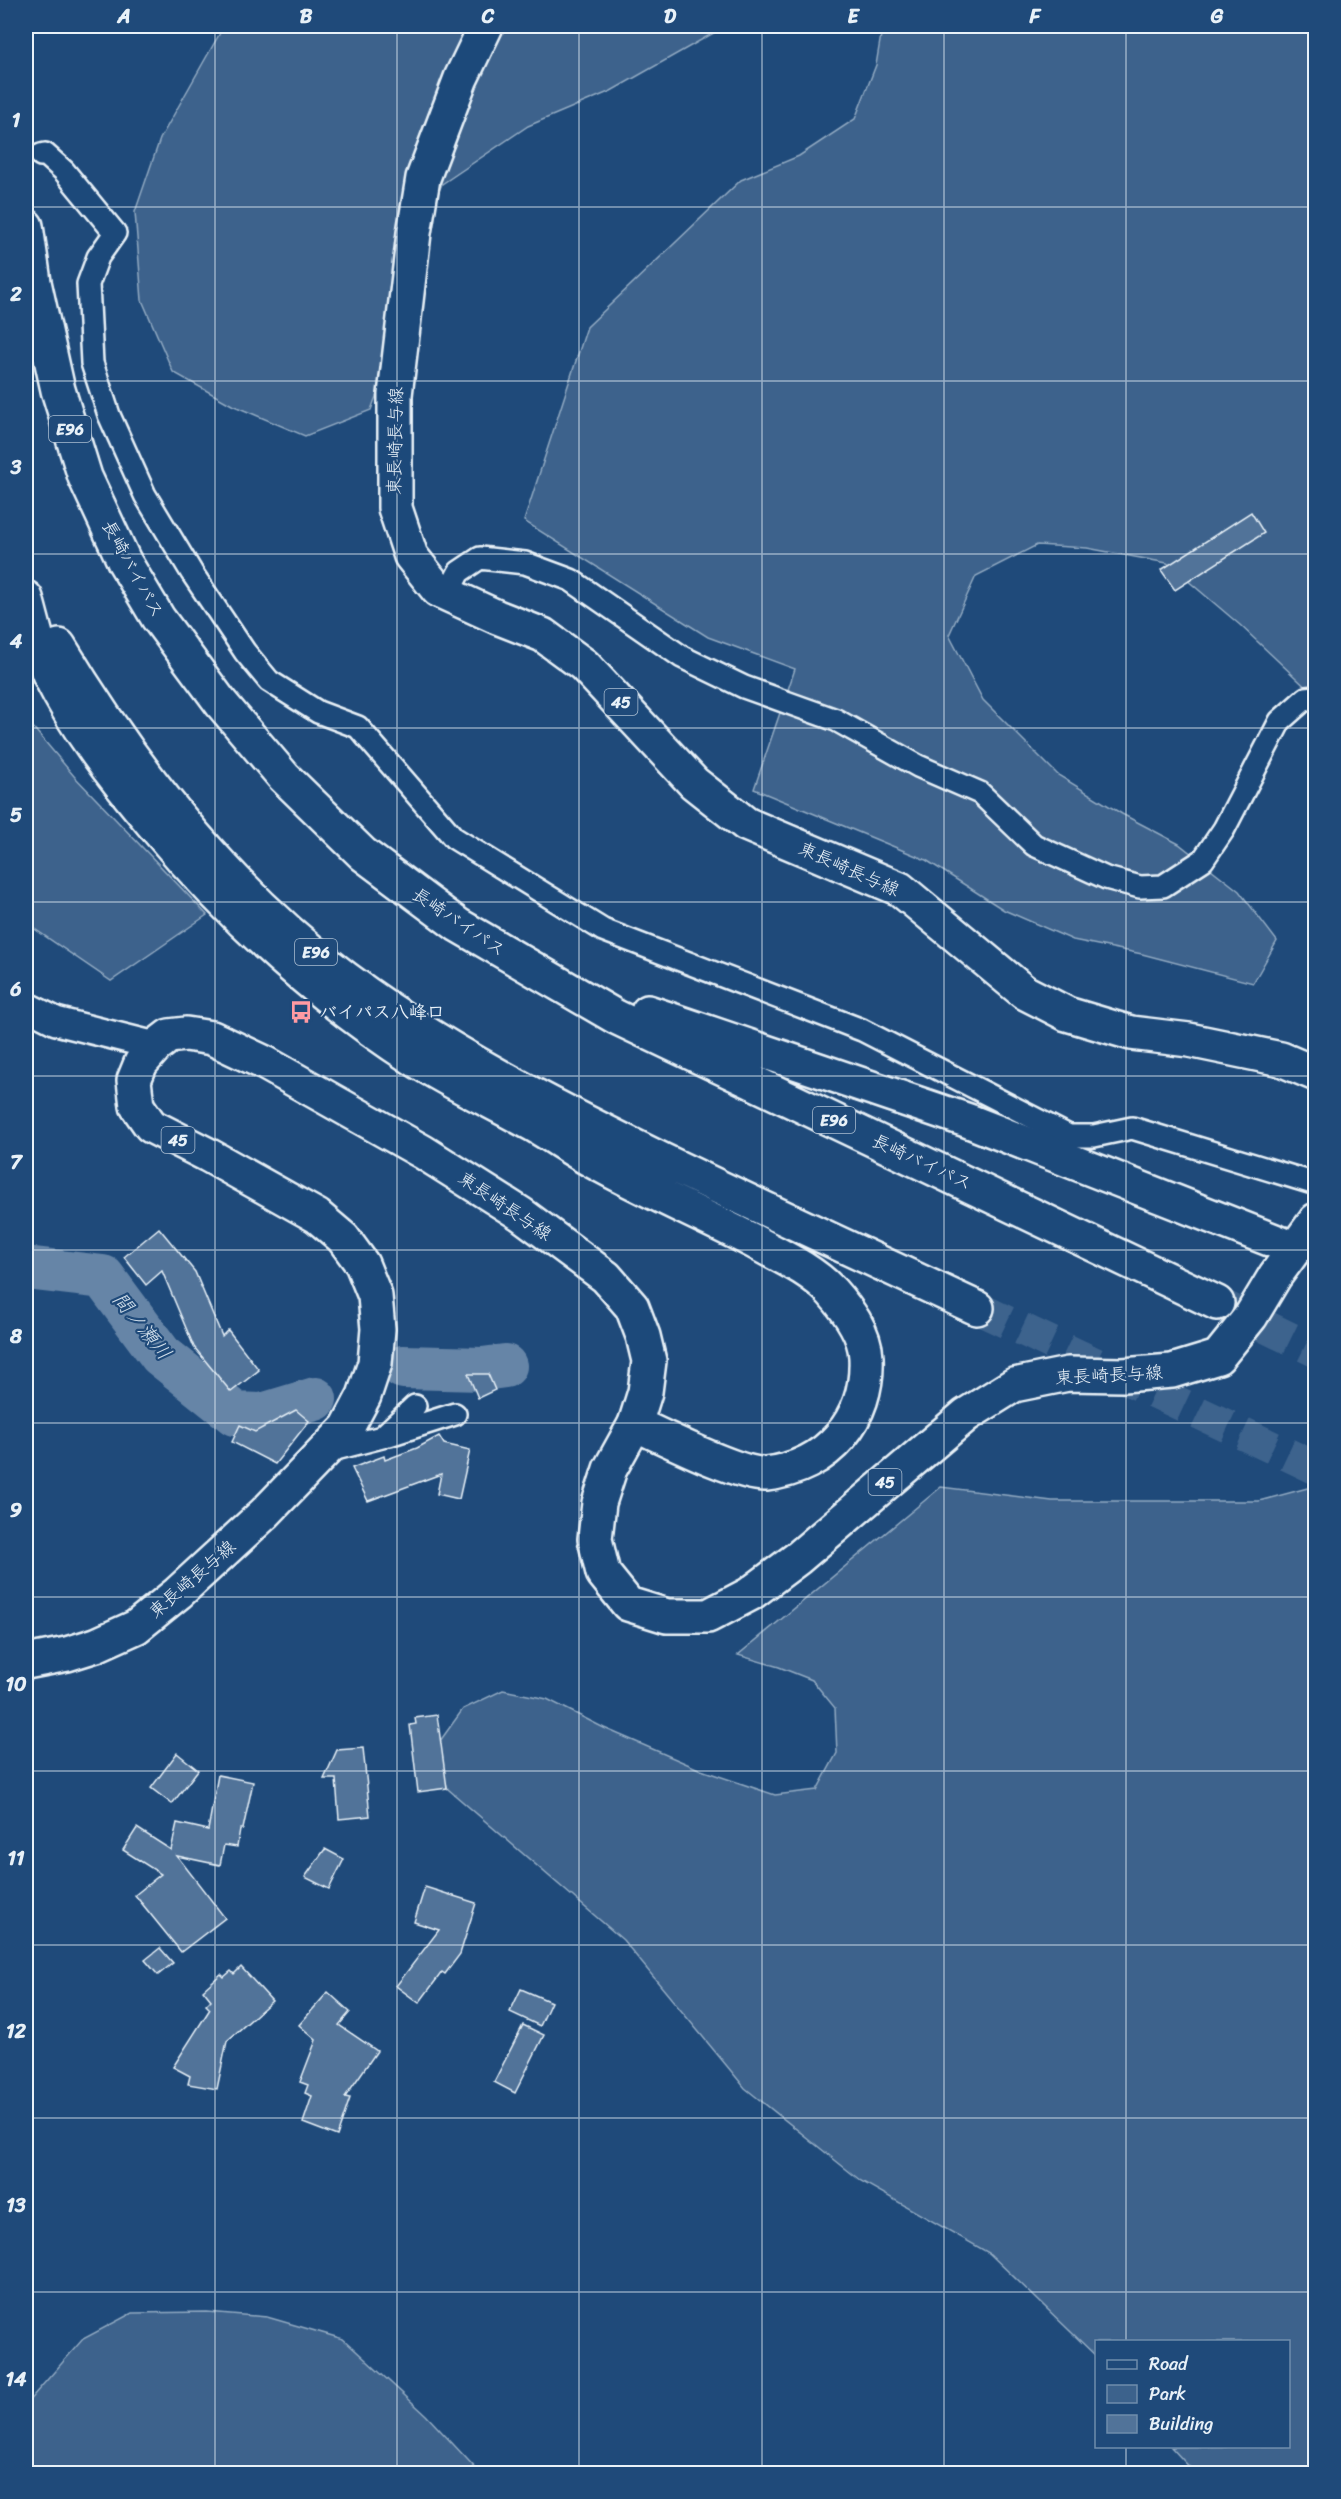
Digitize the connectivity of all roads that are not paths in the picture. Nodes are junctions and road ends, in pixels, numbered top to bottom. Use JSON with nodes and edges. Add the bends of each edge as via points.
{"nodes":[{"id":1,"x":486,"y":26,"type":"edge"},
{"id":2,"x":41,"y":155,"type":"dead end"},
{"id":3,"x":26,"y":226,"type":"edge"},
{"id":4,"x":26,"y":580,"type":"edge"},
{"id":5,"x":447,"y":595,"type":"junction"},
{"id":6,"x":26,"y":598,"type":"edge"},
{"id":7,"x":1316,"y":697,"type":"edge"},
{"id":8,"x":557,"y":984,"type":"junction"},
{"id":9,"x":26,"y":1006,"type":"edge"},
{"id":10,"x":156,"y":1046,"type":"junction"},
{"id":11,"x":1316,"y":1074,"type":"edge"},
{"id":12,"x":534,"y":1125,"type":"junction"},
{"id":13,"x":1316,"y":1184,"type":"edge"},
{"id":14,"x":726,"y":1191,"type":"junction"},
{"id":15,"x":1316,"y":1220,"type":"edge"},
{"id":16,"x":1295,"y":1249,"type":"junction"},
{"id":17,"x":1217,"y":1303,"type":"tunnel mouth"},
{"id":18,"x":977,"y":1308,"type":"tunnel mouth"},
{"id":19,"x":415,"y":1406,"type":"dead end"},
{"id":20,"x":455,"y":1414,"type":"dead end"},
{"id":21,"x":635,"y":1424,"type":"junction"},
{"id":22,"x":382,"y":1437,"type":"junction"},
{"id":23,"x":324,"y":1452,"type":"junction"},
{"id":24,"x":26,"y":1662,"type":"edge"}],
"edges":[{"from":1,"to":5,"type":"main road","name":"東長崎長与線","number":"45","via":[[461,78],[423,178],[394,395],[395,508],[411,556],[438,590]]},
{"from":2,"to":13,"type":"street","via":[[45,154],[64,171],[115,233],[98,256],[88,284],[92,363],[145,495],[192,573],[269,681],[318,712],[358,727],[454,838],[603,930],[862,1030],[1069,1136],[1094,1136],[1132,1128]]},
{"from":3,"to":8,"type":"main road","name":"長崎バイパス","number":"E96","via":[[58,390],[85,477],[124,561],[158,618],[221,703],[284,777],[363,854],[458,925]]},
{"from":4,"to":14,"type":"main road","number":"E96","via":[[96,708],[145,775],[205,848],[271,914],[344,976],[410,1023],[509,1082]]},
{"from":5,"to":7,"type":"street","via":[[459,572],[480,558],[525,563],[571,580],[682,657],[744,687],[836,720],[918,766],[980,793],[1035,845],[1106,878],[1140,887],[1163,886],[1203,860],[1224,829],[1280,721],[1306,699]]},
{"from":5,"to":11,"type":"main road","name":"東長崎長与線","number":"45","via":[[543,635],[584,665],[694,783],[746,824],[900,889],[1024,992],[1067,1014],[1131,1033],[1189,1040],[1281,1059]]},
{"from":6,"to":12,"type":"main road","via":[[49,674],[84,735],[191,869],[262,941],[331,1000],[416,1060]]},
{"from":8,"to":16,"type":"main road","via":[[969,1121]]},
{"from":8,"to":17,"type":"main road","name":"長崎バイパス","number":"E96","via":[[616,1017]]},
{"from":9,"to":10,"type":"street","via":[[56,1021]]},
{"from":10,"to":21,"type":"main road","name":"東長崎長与線","number":"45","via":[[169,1036],[213,1038],[265,1064],[423,1152],[521,1214],[606,1277],[632,1307],[648,1361],[645,1392]]},
{"from":10,"to":23,"type":"main road","name":"東長崎長与線","number":"45","via":[[141,1063],[134,1080],[136,1106],[152,1126],[317,1216],[342,1238],[362,1264],[375,1296],[375,1363],[347,1428]]},
{"from":12,"to":14,"type":"main road"},
{"from":12,"to":21,"type":"main road","via":[[601,1166],[790,1261],[828,1288],[853,1317],[866,1354],[862,1401],[848,1426],[826,1452],[803,1465],[762,1474],[713,1459]]},
{"from":14,"to":18,"type":"main road","number":"E96"},
{"from":15,"to":16,"type":"main road","name":"東長崎長与線","number":"45"},
{"from":16,"to":21,"type":"main road","name":"東長崎長与線","number":"45","via":[[1251,1316],[1218,1357],[1172,1371],[1068,1374],[1014,1385],[966,1415],[798,1558],[750,1594],[708,1616],[667,1616],[628,1604],[603,1573],[595,1539],[599,1503],[610,1469]]},
{"from":19,"to":22,"type":"street"},
{"from":20,"to":22,"type":"street"},
{"from":22,"to":23,"type":"street"},
{"from":23,"to":24,"type":"main road","name":"東長崎長与線","number":"45","via":[[256,1521],[136,1627],[96,1646]]}]}
